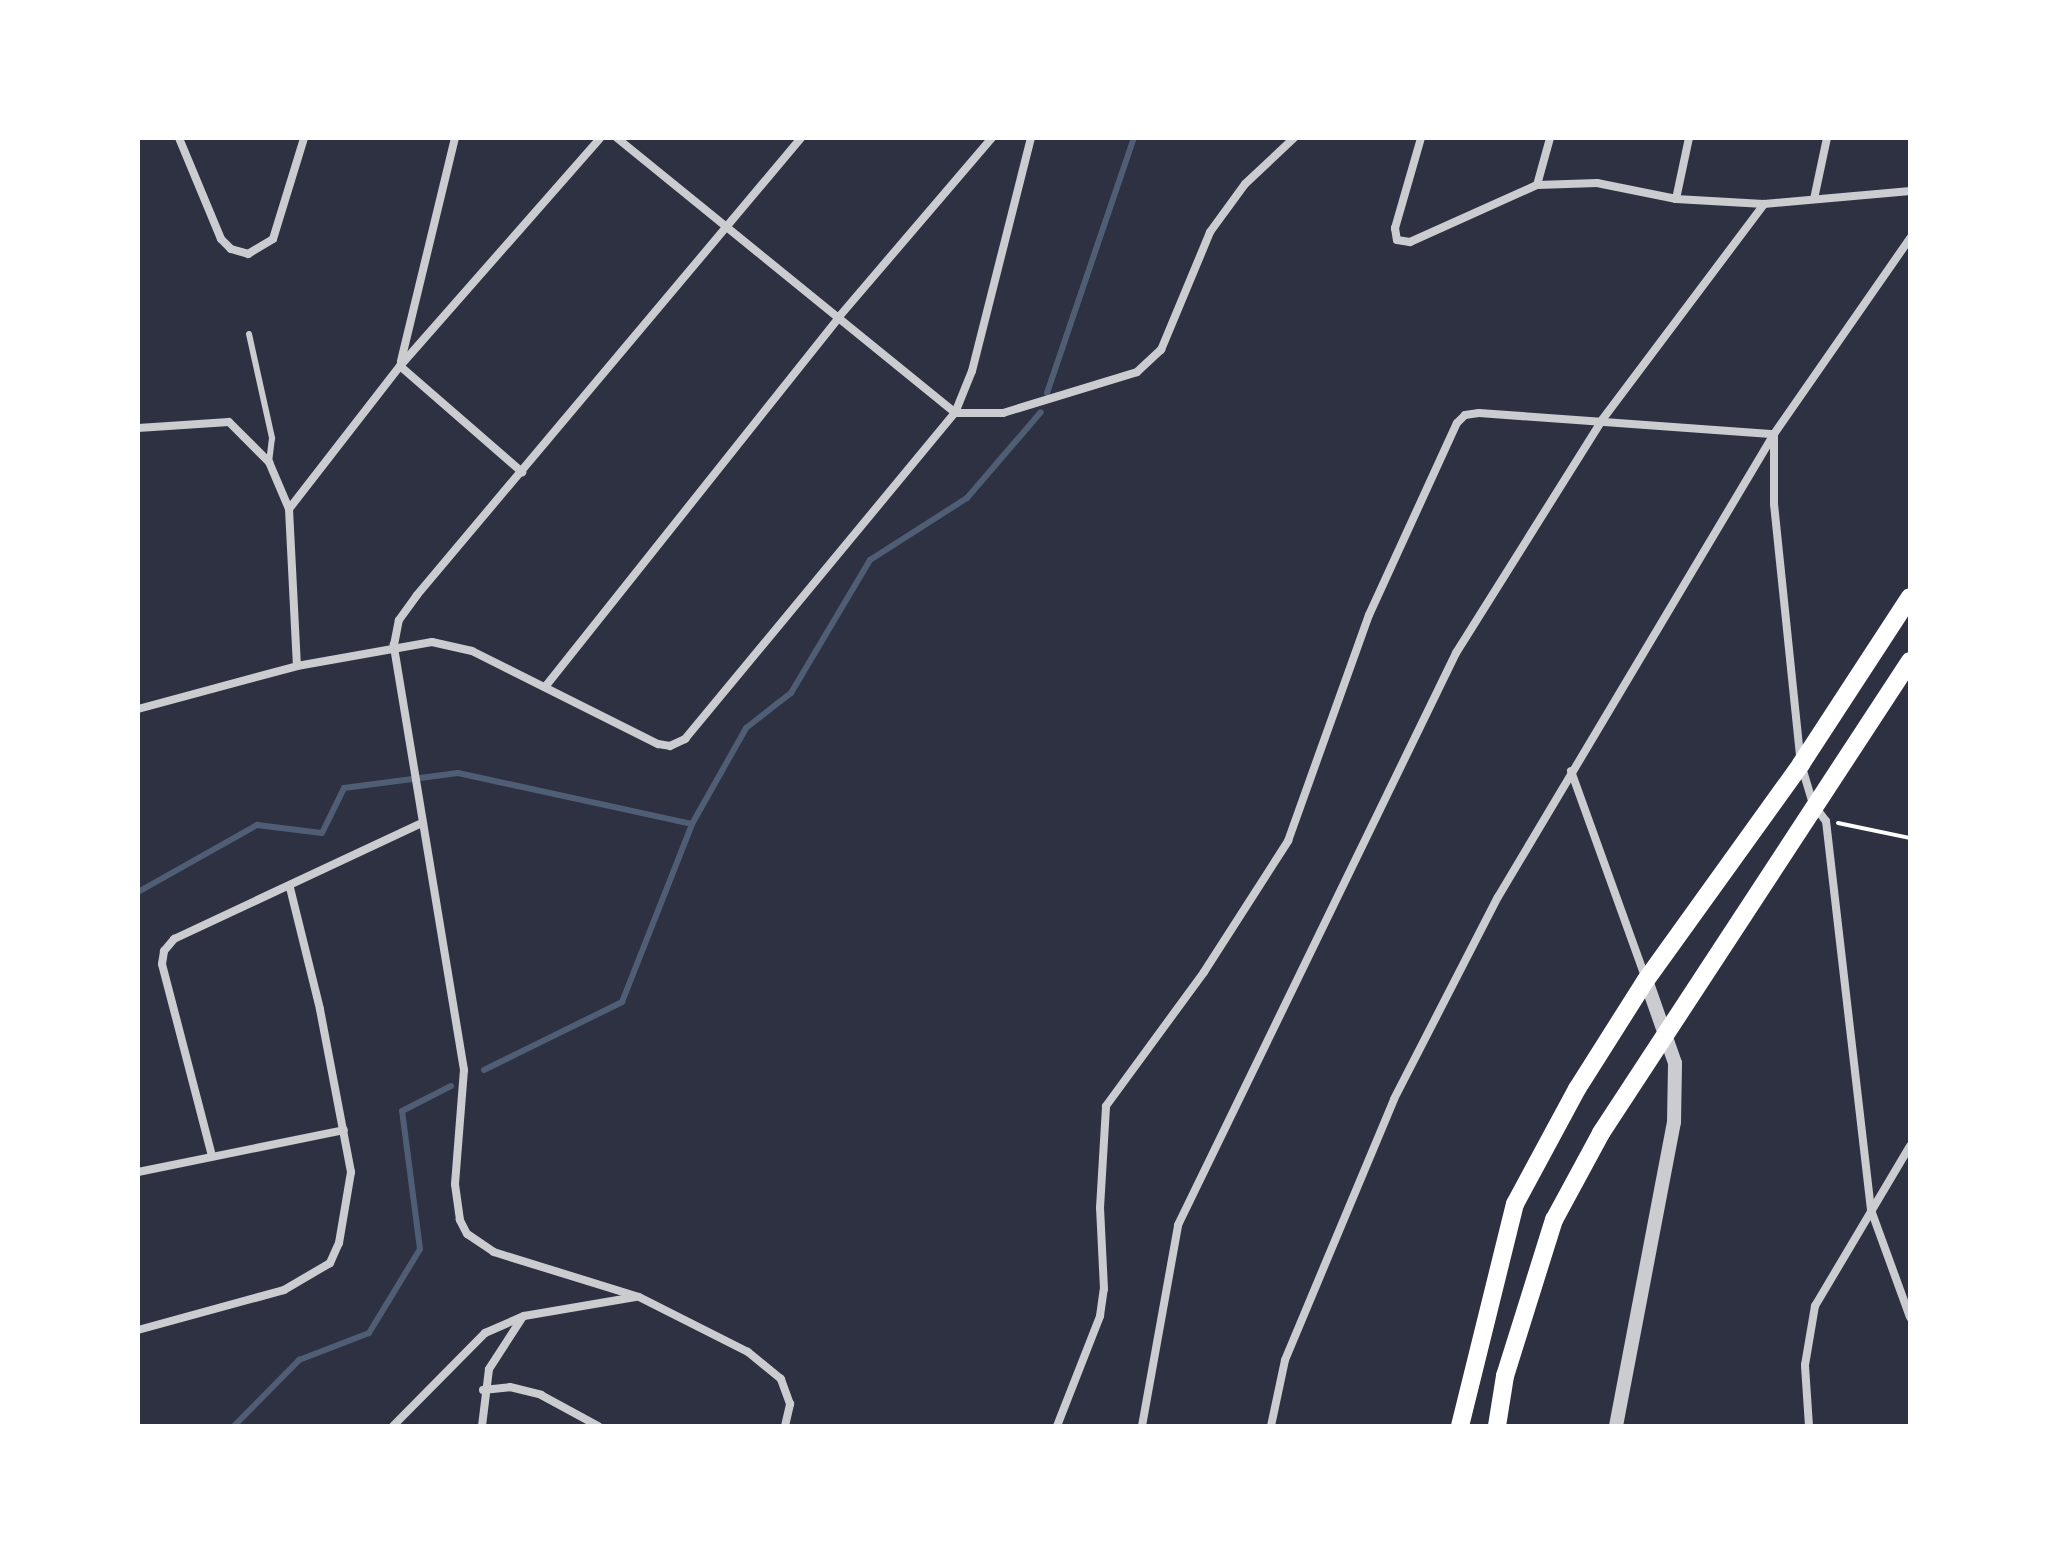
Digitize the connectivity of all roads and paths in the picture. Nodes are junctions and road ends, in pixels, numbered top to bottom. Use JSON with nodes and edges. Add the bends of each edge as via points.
{"nodes":[{"id":1,"x":179,"y":138,"type":"edge"},
{"id":2,"x":304,"y":138,"type":"edge"},
{"id":3,"x":455,"y":138,"type":"edge"},
{"id":4,"x":600,"y":138,"type":"edge"},
{"id":5,"x":617,"y":138,"type":"edge"},
{"id":6,"x":801,"y":138,"type":"edge"},
{"id":7,"x":992,"y":138,"type":"edge"},
{"id":8,"x":1031,"y":138,"type":"edge"},
{"id":9,"x":1294,"y":138,"type":"edge"},
{"id":10,"x":1421,"y":138,"type":"edge"},
{"id":11,"x":1550,"y":138,"type":"edge"},
{"id":12,"x":1689,"y":138,"type":"edge"},
{"id":13,"x":1827,"y":138,"type":"edge"},
{"id":14,"x":1537,"y":185,"type":"junction"},
{"id":15,"x":1910,"y":191,"type":"edge"},
{"id":16,"x":1676,"y":199,"type":"junction"},
{"id":17,"x":1814,"y":199,"type":"junction"},
{"id":18,"x":1764,"y":204,"type":"junction"},
{"id":19,"x":731,"y":227,"type":"junction"},
{"id":20,"x":1910,"y":238,"type":"edge"},
{"id":21,"x":838,"y":318,"type":"junction"},
{"id":22,"x":249,"y":334,"type":"dead end"},
{"id":23,"x":400,"y":366,"type":"junction"},
{"id":24,"x":955,"y":413,"type":"junction"},
{"id":25,"x":138,"y":417,"type":"edge"},
{"id":26,"x":1602,"y":420,"type":"junction"},
{"id":27,"x":141,"y":427,"type":"edge"},
{"id":28,"x":1774,"y":434,"type":"junction"},
{"id":29,"x":269,"y":462,"type":"junction"},
{"id":30,"x":522,"y":472,"type":"junction"},
{"id":31,"x":289,"y":509,"type":"junction"},
{"id":32,"x":1910,"y":597,"type":"edge"},
{"id":33,"x":394,"y":645,"type":"junction"},
{"id":34,"x":1910,"y":661,"type":"edge"},
{"id":35,"x":297,"y":666,"type":"junction"},
{"id":36,"x":545,"y":687,"type":"junction"},
{"id":37,"x":1902,"y":687,"type":"edge"},
{"id":38,"x":138,"y":709,"type":"edge"},
{"id":39,"x":1801,"y":764,"type":"junction"},
{"id":40,"x":1571,"y":771,"type":"junction"},
{"id":41,"x":1813,"y":804,"type":"junction"},
{"id":42,"x":1826,"y":821,"type":"junction"},
{"id":43,"x":419,"y":824,"type":"junction"},
{"id":44,"x":1910,"y":838,"type":"edge"},
{"id":45,"x":290,"y":888,"type":"junction"},
{"id":46,"x":1646,"y":980,"type":"junction"},
{"id":47,"x":1668,"y":1033,"type":"junction"},
{"id":48,"x":344,"y":1130,"type":"junction"},
{"id":49,"x":1910,"y":1146,"type":"edge"},
{"id":50,"x":212,"y":1156,"type":"junction"},
{"id":51,"x":138,"y":1172,"type":"edge"},
{"id":52,"x":1871,"y":1210,"type":"junction"},
{"id":53,"x":639,"y":1297,"type":"junction"},
{"id":54,"x":524,"y":1316,"type":"junction"},
{"id":55,"x":1910,"y":1317,"type":"edge"},
{"id":56,"x":138,"y":1330,"type":"edge"},
{"id":57,"x":483,"y":1390,"type":"junction"},
{"id":58,"x":393,"y":1426,"type":"edge"},
{"id":59,"x":482,"y":1426,"type":"edge"},
{"id":60,"x":598,"y":1426,"type":"edge"},
{"id":61,"x":785,"y":1426,"type":"edge"},
{"id":62,"x":1057,"y":1426,"type":"edge"},
{"id":63,"x":1142,"y":1426,"type":"edge"},
{"id":64,"x":1271,"y":1426,"type":"edge"},
{"id":65,"x":1460,"y":1426,"type":"edge"},
{"id":66,"x":1497,"y":1426,"type":"edge"},
{"id":67,"x":1616,"y":1426,"type":"edge"},
{"id":68,"x":1809,"y":1426,"type":"edge"}],
"edges":[{"from":1,"to":2,"type":"street","via":[[221,239],[248,254],[273,239]]},
{"from":3,"to":23,"type":"street"},
{"from":4,"to":23,"type":"street"},
{"from":5,"to":19,"type":"street"},
{"from":6,"to":19,"type":"street"},
{"from":7,"to":21,"type":"street"},
{"from":8,"to":24,"type":"street","via":[[972,371]]},
{"from":9,"to":24,"type":"street","via":[[1245,184],[1210,232],[1161,350],[1137,372],[1003,413]]},
{"from":10,"to":14,"type":"street","via":[[1395,228],[1397,240],[1410,242]]},
{"from":11,"to":14,"type":"street"},
{"from":12,"to":16,"type":"street"},
{"from":13,"to":17,"type":"street"},
{"from":14,"to":16,"type":"street","via":[[1597,183]]},
{"from":15,"to":17,"type":"street"},
{"from":16,"to":18,"type":"street"},
{"from":17,"to":18,"type":"street"},
{"from":18,"to":26,"type":"street"},
{"from":19,"to":21,"type":"street"},
{"from":19,"to":30,"type":"street"},
{"from":20,"to":28,"type":"street"},
{"from":21,"to":24,"type":"street"},
{"from":21,"to":36,"type":"street"},
{"from":22,"to":29,"type":"lane","via":[[272,438]]},
{"from":23,"to":30,"type":"street"},
{"from":23,"to":31,"type":"street"},
{"from":24,"to":36,"type":"street","via":[[685,739],[670,746]]},
{"from":25,"to":27,"type":"street"},
{"from":26,"to":28,"type":"street"},
{"from":26,"to":62,"type":"street","via":[[1465,415],[1369,615],[1288,841],[1204,972],[1106,1106],[1100,1316]]},
{"from":26,"to":63,"type":"street","via":[[1456,653],[1178,1225]]},
{"from":27,"to":29,"type":"street","via":[[229,422]]},
{"from":28,"to":39,"type":"street","via":[[1774,504]]},
{"from":28,"to":40,"type":"street"},
{"from":29,"to":31,"type":"street"},
{"from":30,"to":33,"type":"street","via":[[417,595],[399,620]]},
{"from":31,"to":35,"type":"street"},
{"from":32,"to":39,"type":"main road"},
{"from":33,"to":35,"type":"street"},
{"from":33,"to":36,"type":"street","via":[[432,642],[472,651]]},
{"from":33,"to":43,"type":"street"},
{"from":34,"to":37,"type":"main road"},
{"from":35,"to":38,"type":"street"},
{"from":37,"to":41,"type":"main road"},
{"from":39,"to":41,"type":"street"},
{"from":39,"to":46,"type":"main road"},
{"from":40,"to":46,"type":"street"},
{"from":40,"to":64,"type":"street","via":[[1394,1099],[1285,1360]]},
{"from":41,"to":42,"type":"street"},
{"from":41,"to":47,"type":"main road"},
{"from":42,"to":44,"type":"path"},
{"from":42,"to":52,"type":"street"},
{"from":43,"to":45,"type":"street"},
{"from":43,"to":53,"type":"street","via":[[464,1070],[455,1184],[460,1220],[467,1234],[494,1252]]},
{"from":45,"to":48,"type":"street"},
{"from":45,"to":50,"type":"street","via":[[174,939],[162,964]]},
{"from":46,"to":47,"type":"street"},
{"from":46,"to":65,"type":"main road","via":[[1577,1089],[1515,1204]]},
{"from":47,"to":66,"type":"main road","via":[[1601,1133],[1554,1220],[1505,1376]]},
{"from":47,"to":67,"type":"street","via":[[1675,1063],[1674,1122]]},
{"from":48,"to":50,"type":"street"},
{"from":48,"to":56,"type":"street","via":[[351,1172],[348,1206],[330,1263],[284,1290]]},
{"from":49,"to":52,"type":"street"},
{"from":50,"to":51,"type":"street"},
{"from":52,"to":55,"type":"street"},
{"from":52,"to":68,"type":"street","via":[[1815,1306],[1805,1365]]},
{"from":53,"to":54,"type":"street"},
{"from":53,"to":61,"type":"street","via":[[773,1369],[790,1404]]},
{"from":54,"to":57,"type":"street","via":[[498,1350]]},
{"from":54,"to":58,"type":"street","via":[[472,1342]]},
{"from":57,"to":59,"type":"street"},
{"from":57,"to":60,"type":"street","via":[[510,1387],[541,1395]]}]}
